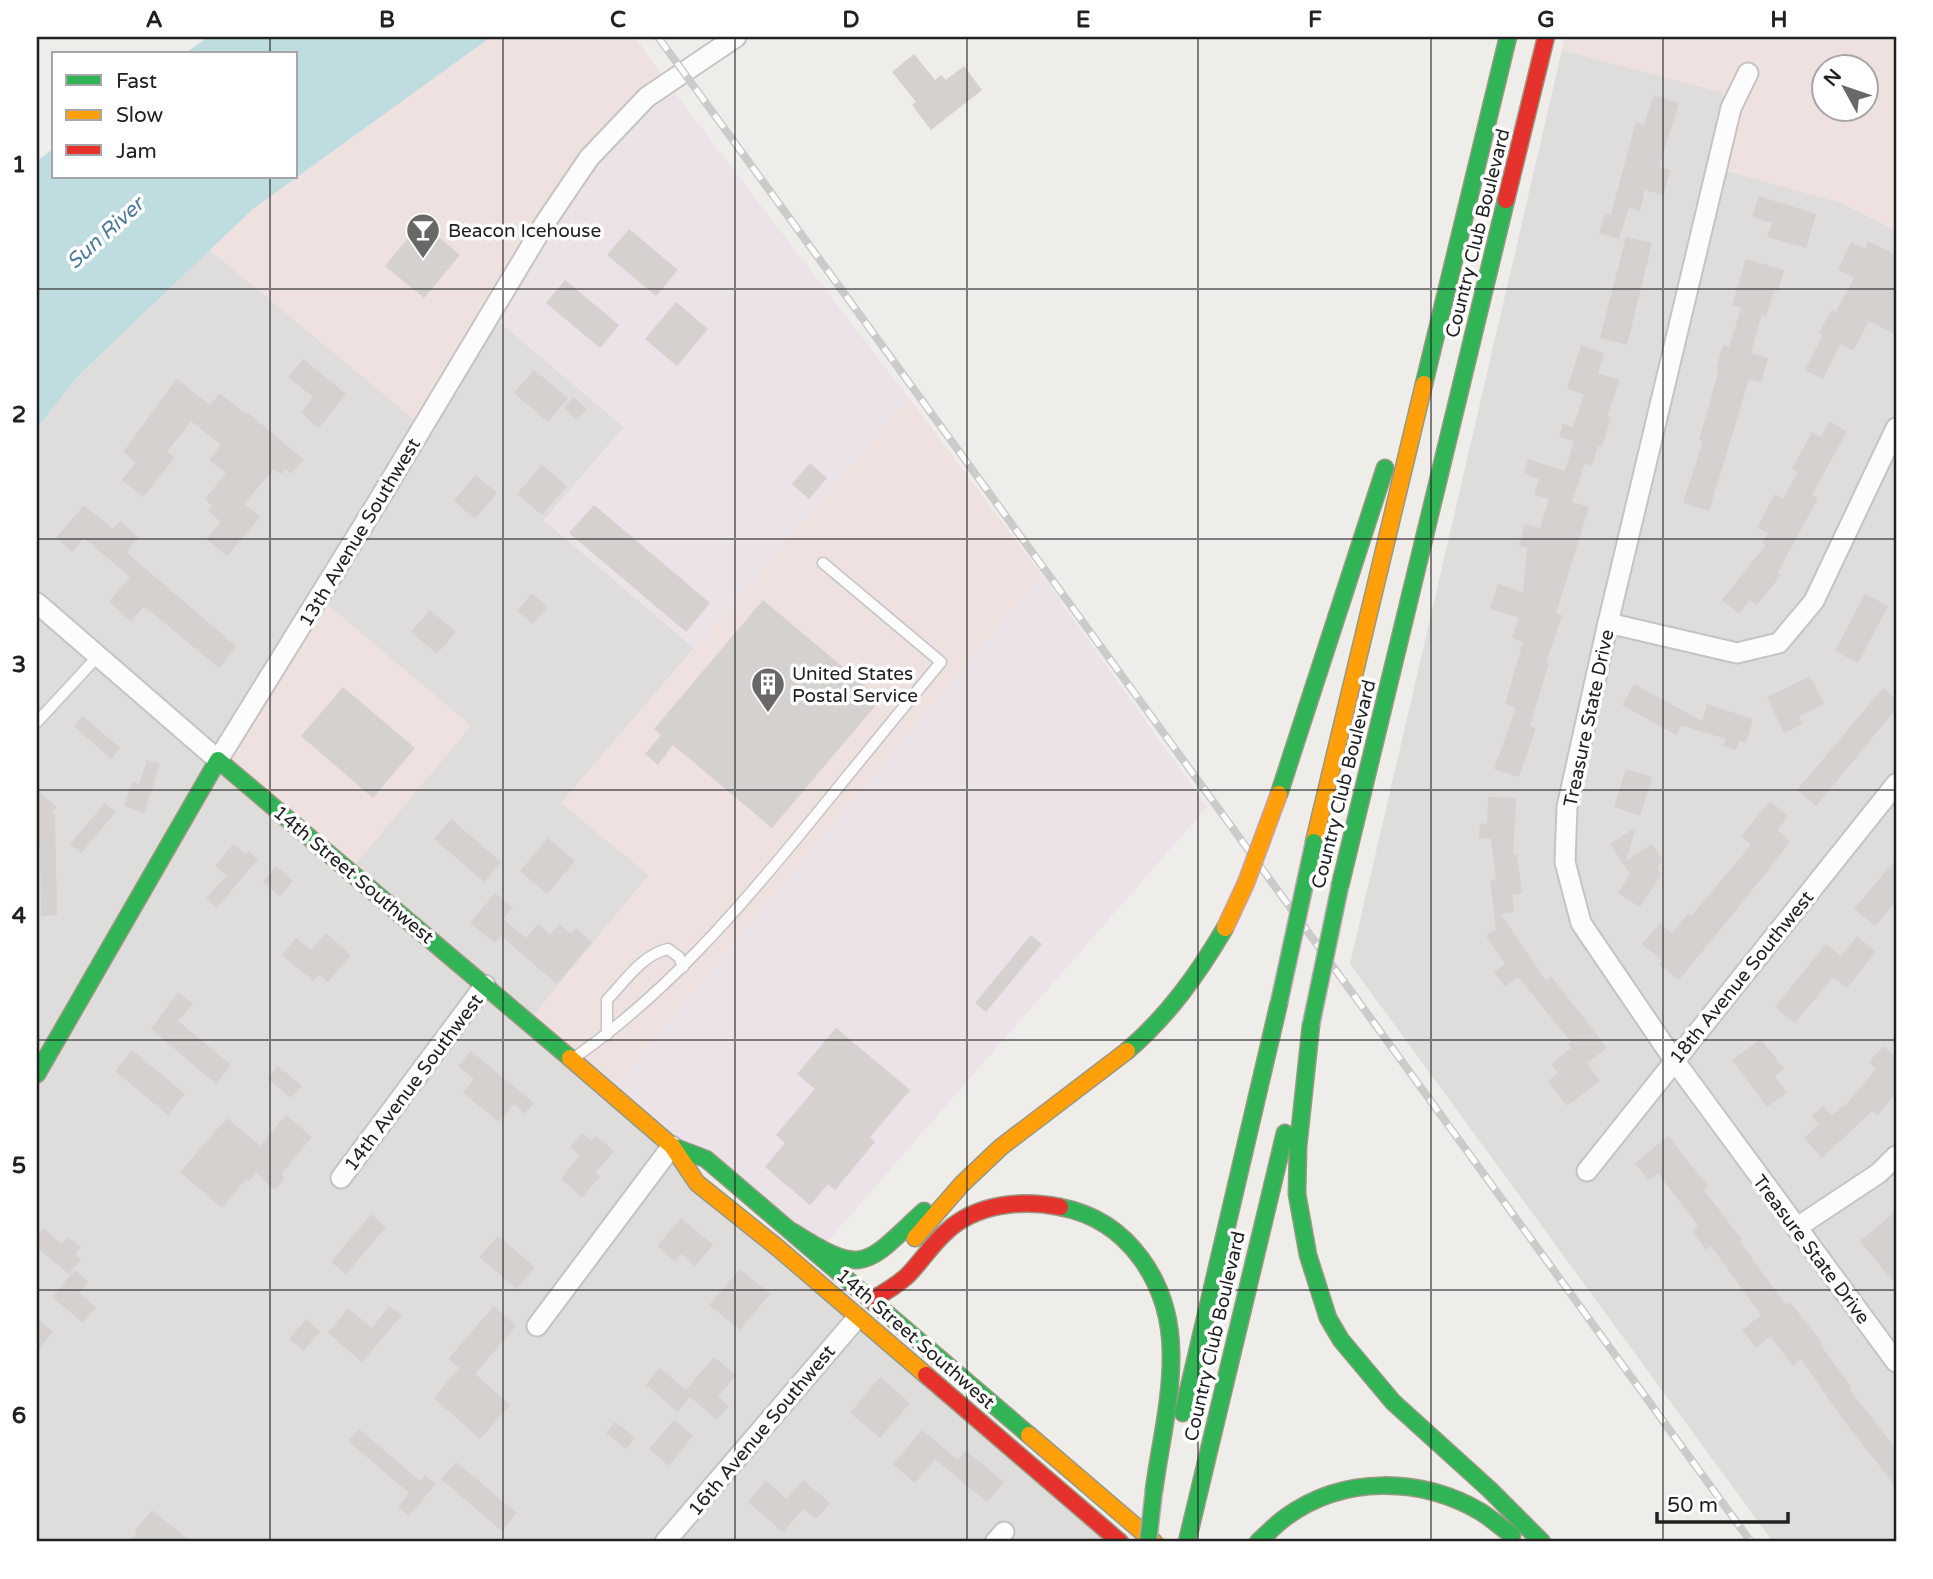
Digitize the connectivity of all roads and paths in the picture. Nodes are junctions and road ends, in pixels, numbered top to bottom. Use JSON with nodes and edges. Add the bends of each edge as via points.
{"nodes":[{"id":1,"x":736,"y":37,"type":"edge"},
{"id":2,"x":1508,"y":37,"type":"edge"},
{"id":3,"x":1546,"y":37,"type":"edge"},
{"id":4,"x":1748,"y":73,"type":"dead end"},
{"id":5,"x":1430,"y":359,"type":"junction"},
{"id":6,"x":1896,"y":428,"type":"edge"},
{"id":7,"x":1397,"y":430,"type":"dead end"},
{"id":8,"x":1388,"y":456,"type":"dead end"},
{"id":9,"x":823,"y":564,"type":"dead end"},
{"id":10,"x":37,"y":603,"type":"edge"},
{"id":11,"x":1608,"y":623,"type":"junction"},
{"id":12,"x":98,"y":656,"type":"junction"},
{"id":13,"x":37,"y":722,"type":"edge"},
{"id":14,"x":218,"y":760,"type":"junction"},
{"id":15,"x":1896,"y":784,"type":"edge"},
{"id":16,"x":683,"y":967,"type":"junction"},
{"id":17,"x":485,"y":985,"type":"junction"},
{"id":18,"x":1311,"y":1025,"type":"junction"},
{"id":19,"x":607,"y":1035,"type":"junction"},
{"id":20,"x":572,"y":1060,"type":"junction"},
{"id":21,"x":1674,"y":1060,"type":"junction"},
{"id":22,"x":37,"y":1074,"type":"edge"},
{"id":23,"x":672,"y":1146,"type":"junction"},
{"id":24,"x":1896,"y":1156,"type":"edge"},
{"id":25,"x":1587,"y":1171,"type":"dead end"},
{"id":26,"x":974,"y":1174,"type":"junction"},
{"id":27,"x":341,"y":1178,"type":"dead end"},
{"id":28,"x":1797,"y":1228,"type":"junction"},
{"id":29,"x":793,"y":1232,"type":"junction"},
{"id":30,"x":902,"y":1252,"type":"dead end"},
{"id":31,"x":885,"y":1272,"type":"dead end"},
{"id":32,"x":871,"y":1300,"type":"junction"},
{"id":33,"x":857,"y":1318,"type":"junction"},
{"id":34,"x":537,"y":1326,"type":"dead end"},
{"id":35,"x":1896,"y":1362,"type":"edge"},
{"id":36,"x":1159,"y":1495,"type":"junction"},
{"id":37,"x":665,"y":1542,"type":"edge"},
{"id":38,"x":1120,"y":1542,"type":"edge"},
{"id":39,"x":1152,"y":1542,"type":"edge"},
{"id":40,"x":1187,"y":1542,"type":"edge"},
{"id":41,"x":1258,"y":1542,"type":"edge"},
{"id":42,"x":1520,"y":1542,"type":"edge"},
{"id":43,"x":1542,"y":1542,"type":"edge"}],
"edges":[{"from":1,"to":14,"type":"street","name":"13th Avenue Southwest","via":[[647,97],[589,158]]},
{"from":2,"to":5,"type":"main road","name":"Country Club Boulevard"},
{"from":3,"to":18,"type":"main road","name":"Country Club Boulevard","bridge":true,"via":[[1340,886]]},
{"from":4,"to":11,"type":"street","name":"Treasure State Drive","via":[[1731,108]]},
{"from":5,"to":7,"type":"main road","via":[[1405,404]]},
{"from":5,"to":36,"type":"main road","name":"Country Club Boulevard","bridge":true},
{"from":6,"to":11,"type":"street","via":[[1814,601],[1779,643],[1737,653]]},
{"from":8,"to":26,"type":"main road","bridge":true,"via":[[1279,794],[1226,928],[1201,970],[1143,1037],[1014,1137]]},
{"from":9,"to":16,"type":"lane","via":[[941,662],[752,893]]},
{"from":10,"to":12,"type":"street","name":"14th Street Southwest"},
{"from":11,"to":21,"type":"street","name":"Treasure State Drive","via":[[1567,807],[1565,862],[1581,923]]},
{"from":12,"to":13,"type":"lane"},
{"from":12,"to":14,"type":"street","name":"14th Street Southwest"},
{"from":14,"to":17,"type":"main road","name":"14th Street Southwest"},
{"from":14,"to":22,"type":"main road","name":"13th Avenue Southwest"},
{"from":15,"to":21,"type":"street","name":"18th Avenue Southwest"},
{"from":16,"to":19,"type":"lane"},
{"from":16,"to":19,"type":"lane","via":[[668,949],[645,960],[607,1000]]},
{"from":17,"to":20,"type":"main road","name":"14th Street Southwest"},
{"from":17,"to":27,"type":"street","name":"14th Avenue Southwest"},
{"from":18,"to":40,"type":"main road","name":"Country Club Boulevard"},
{"from":18,"to":43,"type":"main road","via":[[1297,1194],[1308,1255],[1328,1318],[1393,1402]]},
{"from":19,"to":20,"type":"lane"},
{"from":20,"to":23,"type":"main road","name":"14th Street Southwest"},
{"from":21,"to":25,"type":"street","name":"18th Avenue Southwest"},
{"from":21,"to":28,"type":"street","name":"Treasure State Drive"},
{"from":23,"to":29,"type":"main road","name":"14th Street Southwest","via":[[706,1159]]},
{"from":23,"to":33,"type":"main road","name":"14th Street Southwest","via":[[697,1183]]},
{"from":23,"to":34,"type":"street"},
{"from":24,"to":28,"type":"street","via":[[1879,1173]]},
{"from":26,"to":29,"type":"main road","via":[[937,1198],[878,1255],[861,1260],[843,1258],[820,1250]]},
{"from":26,"to":30,"type":"main road"},
{"from":28,"to":35,"type":"street","name":"Treasure State Drive"},
{"from":29,"to":32,"type":"main road","name":"14th Street Southwest"},
{"from":31,"to":32,"type":"main road"},
{"from":32,"to":33,"type":"main road"},
{"from":32,"to":36,"type":"main road","via":[[899,1284],[943,1233],[983,1210],[1037,1202],[1095,1218],[1125,1238],[1154,1280],[1172,1351]]},
{"from":32,"to":39,"type":"main road","name":"14th Street Southwest"},
{"from":33,"to":37,"type":"street","name":"16th Avenue Southwest"},
{"from":33,"to":38,"type":"main road","name":"14th Street Southwest"},
{"from":36,"to":39,"type":"main road","name":"Country Club Boulevard"},
{"from":41,"to":42,"type":"main road","via":[[1301,1507],[1325,1495],[1390,1483],[1451,1497],[1501,1525]]}]}
